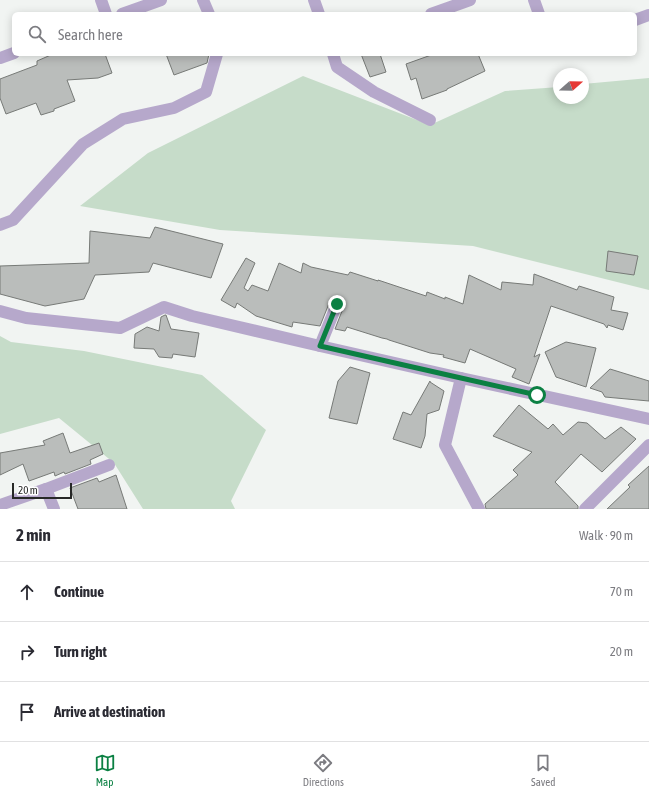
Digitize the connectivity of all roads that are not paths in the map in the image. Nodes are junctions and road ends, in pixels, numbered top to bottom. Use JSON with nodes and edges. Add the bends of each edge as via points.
{"nodes":[{"id":1,"x":101,"y":0,"type":"edge"},
{"id":2,"x":161,"y":0,"type":"edge"},
{"id":3,"x":203,"y":0,"type":"edge"},
{"id":4,"x":314,"y":0,"type":"edge"},
{"id":5,"x":470,"y":0,"type":"edge"},
{"id":6,"x":534,"y":0,"type":"edge"},
{"id":7,"x":105,"y":12,"type":"edge"},
{"id":8,"x":128,"y":12,"type":"edge"},
{"id":9,"x":208,"y":12,"type":"edge"},
{"id":10,"x":318,"y":12,"type":"edge"},
{"id":11,"x":437,"y":12,"type":"edge"},
{"id":12,"x":538,"y":12,"type":"edge"},
{"id":13,"x":649,"y":15,"type":"edge"},
{"id":14,"x":637,"y":19,"type":"edge"},
{"id":15,"x":12,"y":53,"type":"edge"},
{"id":16,"x":1,"y":56,"type":"edge"},
{"id":17,"x":216,"y":56,"type":"edge"},
{"id":18,"x":334,"y":56,"type":"edge"},
{"id":19,"x":430,"y":120,"type":"dead end"},
{"id":20,"x":0,"y":225,"type":"edge"},
{"id":21,"x":337,"y":304,"type":"dead end"},
{"id":22,"x":0,"y":311,"type":"edge"},
{"id":23,"x":320,"y":346,"type":"junction"},
{"id":24,"x":461,"y":378,"type":"junction"},
{"id":25,"x":649,"y":419,"type":"edge"},
{"id":26,"x":649,"y":445,"type":"edge"},
{"id":27,"x":109,"y":465,"type":"dead end"},
{"id":28,"x":46,"y":489,"type":"junction"},
{"id":29,"x":0,"y":505,"type":"edge"},
{"id":30,"x":54,"y":509,"type":"edge"},
{"id":31,"x":479,"y":509,"type":"edge"},
{"id":32,"x":585,"y":509,"type":"edge"}],
"edges":[{"from":1,"to":7,"type":"street"},
{"from":2,"to":8,"type":"street"},
{"from":3,"to":9,"type":"street"},
{"from":4,"to":10,"type":"street"},
{"from":5,"to":11,"type":"street"},
{"from":6,"to":12,"type":"street"},
{"from":13,"to":14,"type":"street"},
{"from":15,"to":16,"type":"street"},
{"from":17,"to":20,"type":"street","via":[[206,92],[174,108],[123,119],[82,144],[13,220]]},
{"from":18,"to":19,"type":"street","via":[[337,67],[374,92]]},
{"from":21,"to":23,"type":"street"},
{"from":22,"to":23,"type":"street","via":[[26,318],[120,328],[164,307]]},
{"from":23,"to":24,"type":"street"},
{"from":24,"to":25,"type":"street"},
{"from":24,"to":31,"type":"street","via":[[445,445]]},
{"from":26,"to":32,"type":"street"},
{"from":27,"to":28,"type":"street"},
{"from":28,"to":29,"type":"street"},
{"from":28,"to":30,"type":"street"}]}
